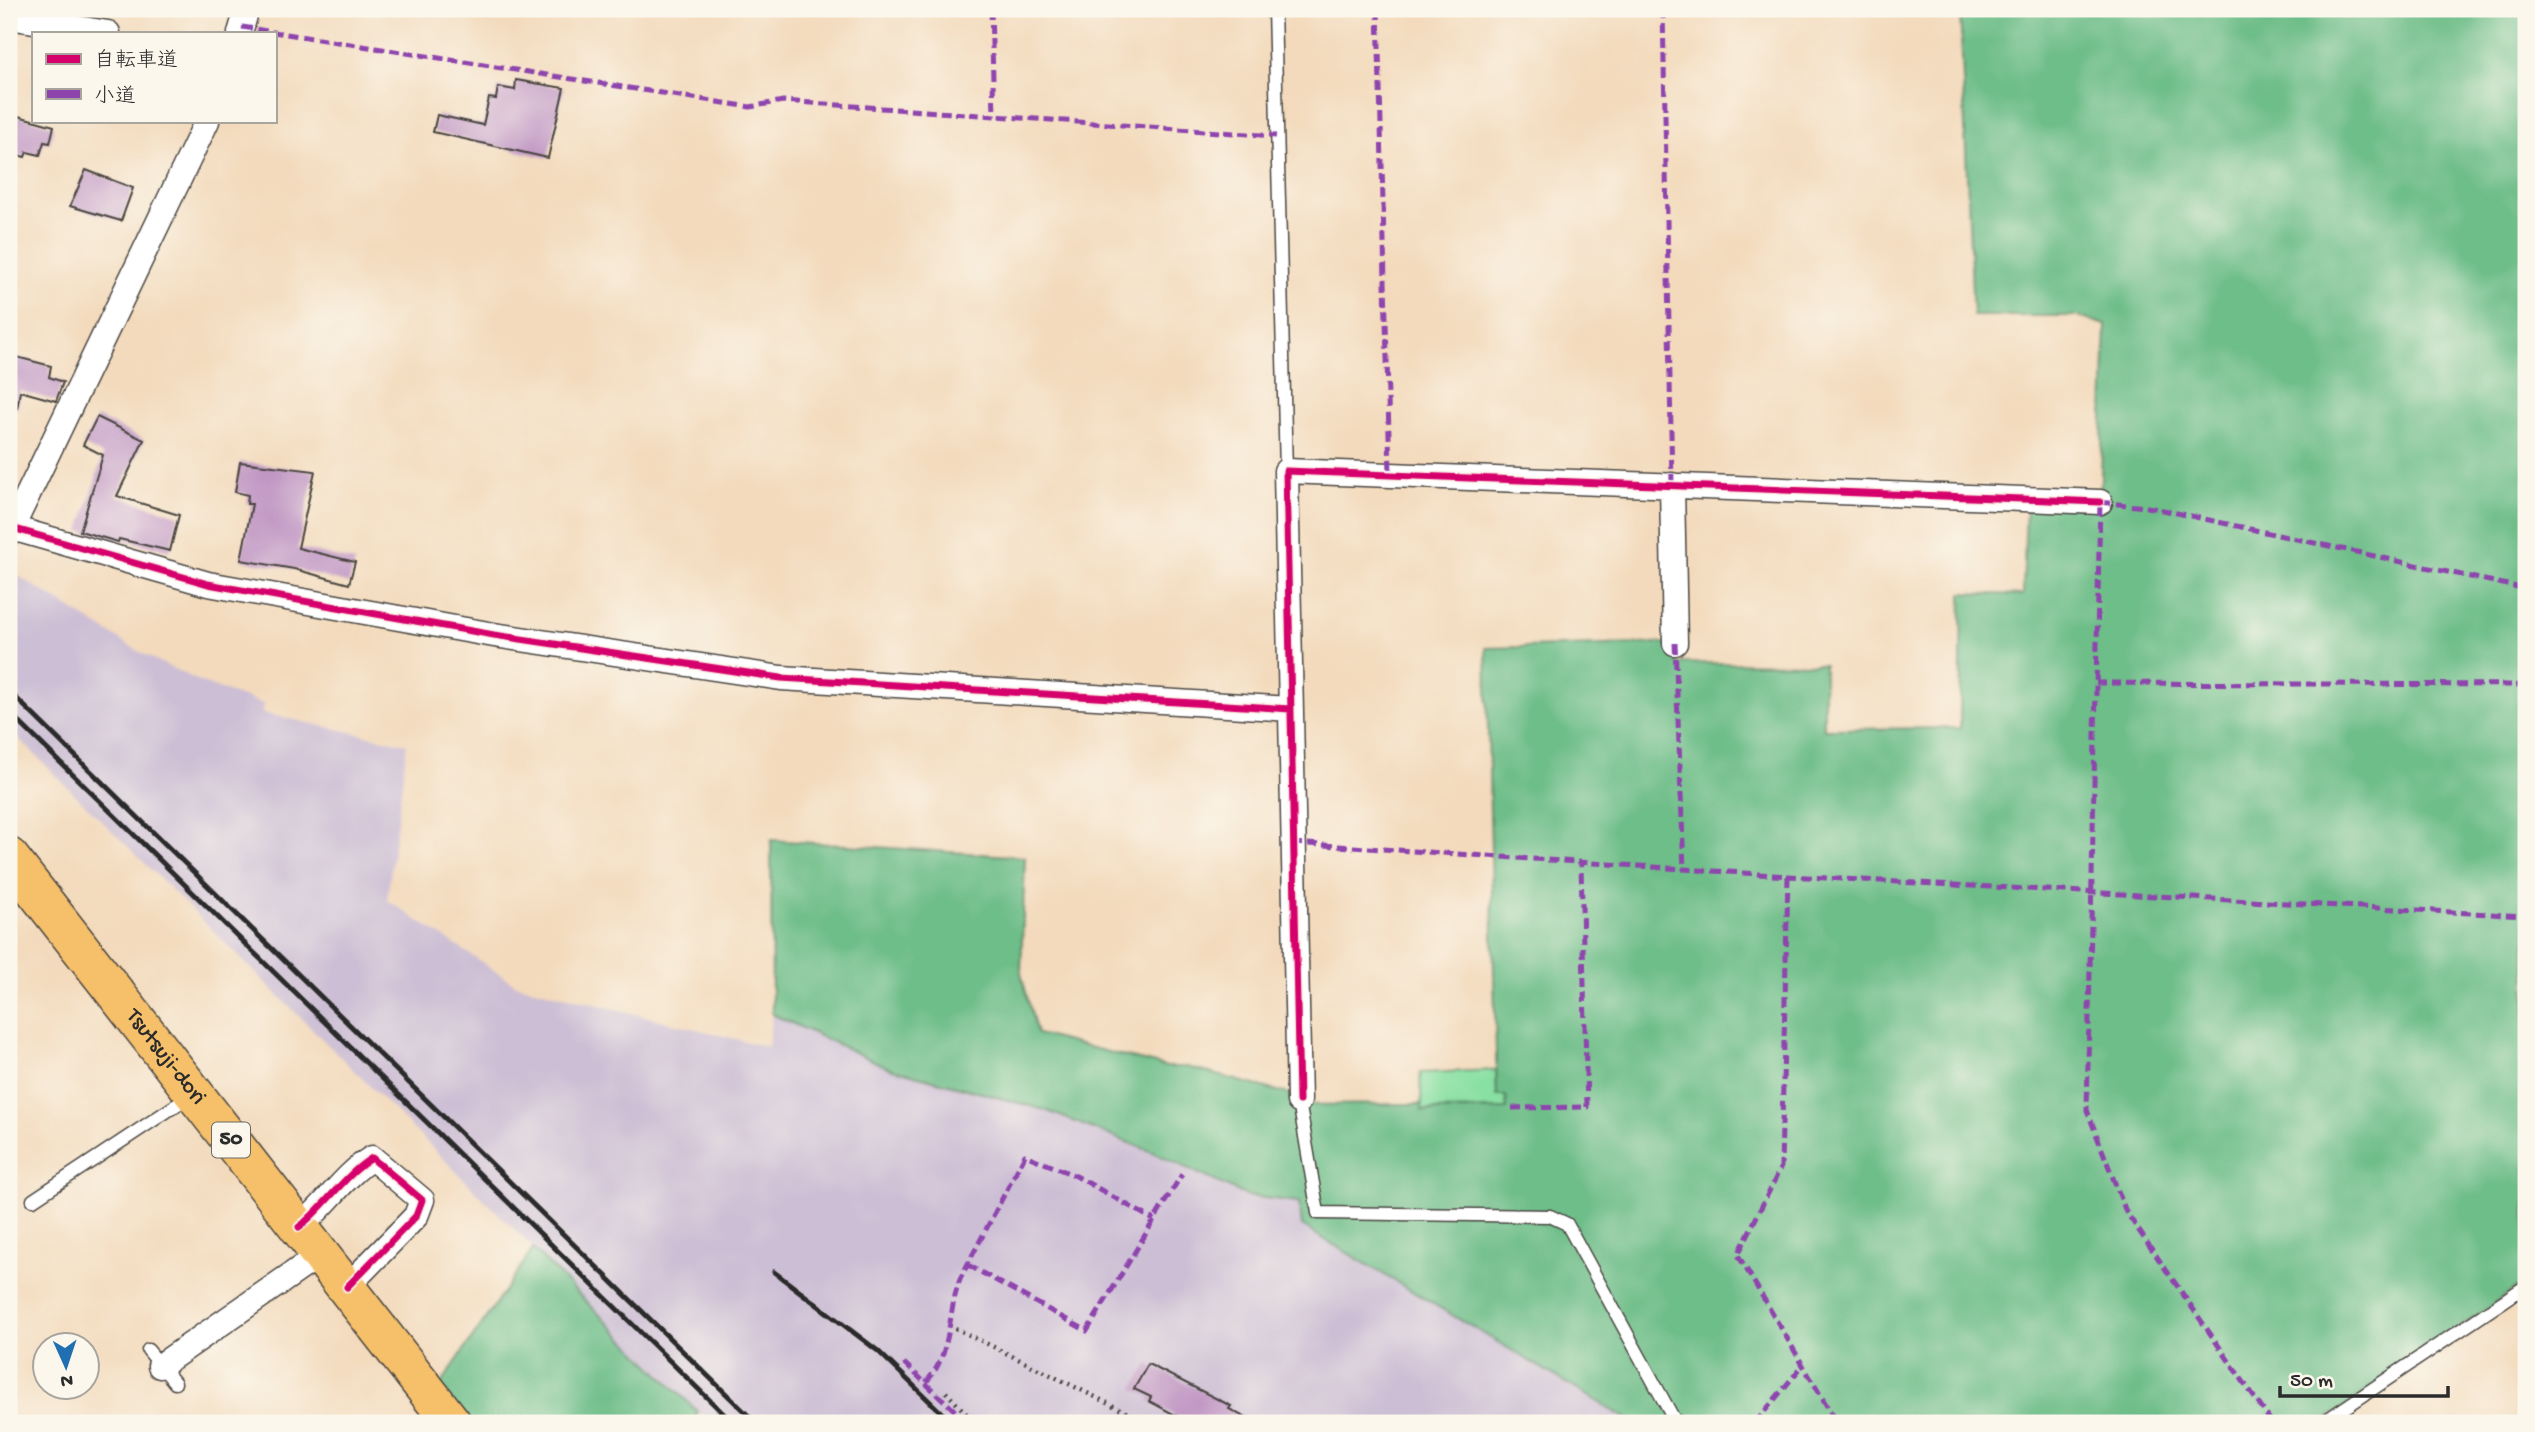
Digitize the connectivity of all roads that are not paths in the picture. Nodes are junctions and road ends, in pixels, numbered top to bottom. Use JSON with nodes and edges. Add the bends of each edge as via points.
{"nodes":[{"id":1,"x":247,"y":9,"type":"edge"},
{"id":2,"x":1274,"y":9,"type":"edge"},
{"id":3,"x":9,"y":17,"type":"edge"},
{"id":4,"x":102,"y":32,"type":"edge"},
{"id":5,"x":240,"y":32,"type":"edge"},
{"id":6,"x":206,"y":122,"type":"edge"},
{"id":7,"x":1286,"y":471,"type":"junction"},
{"id":8,"x":1671,"y":485,"type":"junction"},
{"id":9,"x":2100,"y":502,"type":"dead end"},
{"id":10,"x":12,"y":525,"type":"edge"},
{"id":11,"x":1675,"y":643,"type":"dead end"},
{"id":12,"x":1291,"y":709,"type":"junction"},
{"id":13,"x":9,"y":857,"type":"edge"},
{"id":14,"x":194,"y":1093,"type":"junction"},
{"id":15,"x":1299,"y":1101,"type":"joint"},
{"id":16,"x":33,"y":1200,"type":"dead end"},
{"id":17,"x":310,"y":1240,"type":"junction"},
{"id":18,"x":2526,"y":1286,"type":"edge"},
{"id":19,"x":347,"y":1287,"type":"junction"},
{"id":20,"x":161,"y":1366,"type":"dead end"},
{"id":21,"x":452,"y":1423,"type":"edge"},
{"id":22,"x":1676,"y":1423,"type":"edge"},
{"id":23,"x":2322,"y":1423,"type":"edge"}],
"edges":[{"from":1,"to":5,"type":"street"},
{"from":2,"to":7,"type":"lane"},
{"from":3,"to":4,"type":"street"},
{"from":6,"to":10,"type":"street"},
{"from":7,"to":8,"type":"street"},
{"from":7,"to":12,"type":"street"},
{"from":8,"to":9,"type":"street"},
{"from":8,"to":11,"type":"street"},
{"from":10,"to":12,"type":"street","via":[[208,584],[494,635],[781,678]]},
{"from":12,"to":15,"type":"street"},
{"from":13,"to":14,"type":"main road","name":"Tsutsuji-dori","number":"50"},
{"from":14,"to":16,"type":"lane"},
{"from":14,"to":17,"type":"main road","name":"Tsutsuji-dori","number":"50"},
{"from":15,"to":22,"type":"lane","via":[[1318,1213],[1550,1216],[1567,1224]]},
{"from":17,"to":19,"type":"main road","name":"Tsutsuji-dori","number":"50"},
{"from":17,"to":19,"type":"street","via":[[318,1212],[360,1165],[372,1158],[422,1200],[416,1216]]},
{"from":17,"to":20,"type":"street"},
{"from":18,"to":23,"type":"lane"},
{"from":19,"to":21,"type":"main road","name":"Tsutsuji-dori","number":"50"}]}
